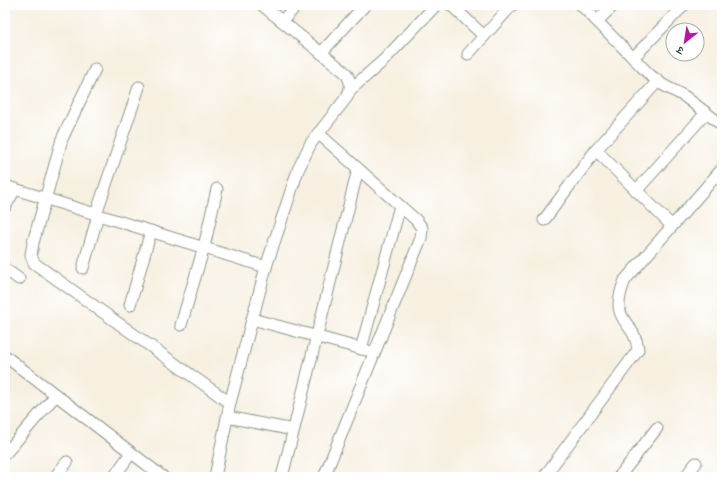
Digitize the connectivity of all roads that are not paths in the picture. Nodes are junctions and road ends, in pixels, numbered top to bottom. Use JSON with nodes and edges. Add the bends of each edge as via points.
{"nodes":[{"id":1,"x":262,"y":5,"type":"edge"},
{"id":2,"x":297,"y":5,"type":"edge"},
{"id":3,"x":365,"y":5,"type":"edge"},
{"id":4,"x":436,"y":5,"type":"edge"},
{"id":5,"x":451,"y":5,"type":"edge"},
{"id":6,"x":512,"y":5,"type":"edge"},
{"id":7,"x":581,"y":5,"type":"edge"},
{"id":8,"x":614,"y":5,"type":"edge"},
{"id":9,"x":684,"y":5,"type":"edge"},
{"id":10,"x":282,"y":21,"type":"junction"},
{"id":11,"x":597,"y":21,"type":"junction"},
{"id":12,"x":484,"y":36,"type":"junction"},
{"id":13,"x":321,"y":53,"type":"junction"},
{"id":14,"x":468,"y":54,"type":"dead end"},
{"id":15,"x":633,"y":58,"type":"junction"},
{"id":16,"x":96,"y":69,"type":"dead end"},
{"id":17,"x":658,"y":81,"type":"junction"},
{"id":18,"x":139,"y":87,"type":"dead end"},
{"id":19,"x":351,"y":89,"type":"junction"},
{"id":20,"x":706,"y":113,"type":"junction"},
{"id":21,"x":722,"y":126,"type":"edge"},
{"id":22,"x":318,"y":133,"type":"junction"},
{"id":23,"x":596,"y":150,"type":"junction"},
{"id":24,"x":358,"y":169,"type":"junction"},
{"id":25,"x":722,"y":169,"type":"edge"},
{"id":26,"x":10,"y":188,"type":"edge"},
{"id":27,"x":217,"y":189,"type":"dead end"},
{"id":28,"x":636,"y":191,"type":"junction"},
{"id":29,"x":46,"y":199,"type":"junction"},
{"id":30,"x":400,"y":206,"type":"junction"},
{"id":31,"x":5,"y":208,"type":"edge"},
{"id":32,"x":97,"y":214,"type":"junction"},
{"id":33,"x":544,"y":220,"type":"dead end"},
{"id":34,"x":672,"y":226,"type":"junction"},
{"id":35,"x":151,"y":231,"type":"junction"},
{"id":36,"x":204,"y":247,"type":"junction"},
{"id":37,"x":266,"y":267,"type":"junction"},
{"id":38,"x":83,"y":268,"type":"dead end"},
{"id":39,"x":5,"y":269,"type":"edge"},
{"id":40,"x":19,"y":279,"type":"dead end"},
{"id":41,"x":130,"y":305,"type":"dead end"},
{"id":42,"x":252,"y":319,"type":"junction"},
{"id":43,"x":181,"y":325,"type":"dead end"},
{"id":44,"x":317,"y":337,"type":"junction"},
{"id":45,"x":361,"y":349,"type":"junction"},
{"id":46,"x":374,"y":353,"type":"junction"},
{"id":47,"x":5,"y":356,"type":"edge"},
{"id":48,"x":56,"y":395,"type":"junction"},
{"id":49,"x":230,"y":402,"type":"junction"},
{"id":50,"x":227,"y":417,"type":"junction"},
{"id":51,"x":657,"y":428,"type":"dead end"},
{"id":52,"x":294,"y":430,"type":"junction"},
{"id":53,"x":131,"y":453,"type":"junction"},
{"id":54,"x":5,"y":454,"type":"edge"},
{"id":55,"x":67,"y":462,"type":"dead end"},
{"id":56,"x":696,"y":463,"type":"dead end"},
{"id":57,"x":55,"y":477,"type":"edge"},
{"id":58,"x":114,"y":477,"type":"edge"},
{"id":59,"x":163,"y":477,"type":"edge"},
{"id":60,"x":215,"y":477,"type":"edge"},
{"id":61,"x":282,"y":477,"type":"edge"},
{"id":62,"x":324,"y":477,"type":"edge"},
{"id":63,"x":544,"y":477,"type":"edge"},
{"id":64,"x":618,"y":477,"type":"edge"},
{"id":65,"x":685,"y":477,"type":"edge"}],
"edges":[{"from":1,"to":10,"type":"street"},
{"from":2,"to":10,"type":"street"},
{"from":3,"to":13,"type":"street"},
{"from":4,"to":19,"type":"street","via":[[384,60]]},
{"from":5,"to":12,"type":"street"},
{"from":6,"to":12,"type":"street"},
{"from":7,"to":11,"type":"street"},
{"from":8,"to":11,"type":"street"},
{"from":9,"to":15,"type":"street"},
{"from":10,"to":13,"type":"street"},
{"from":11,"to":15,"type":"street"},
{"from":12,"to":14,"type":"street"},
{"from":13,"to":19,"type":"street","via":[[346,73]]},
{"from":15,"to":17,"type":"street"},
{"from":16,"to":29,"type":"street","via":[[62,139]]},
{"from":17,"to":20,"type":"street"},
{"from":17,"to":23,"type":"street"},
{"from":18,"to":32,"type":"street"},
{"from":19,"to":22,"type":"street"},
{"from":20,"to":21,"type":"street"},
{"from":20,"to":28,"type":"street"},
{"from":22,"to":24,"type":"street"},
{"from":22,"to":37,"type":"street","via":[[298,170]]},
{"from":23,"to":28,"type":"street"},
{"from":23,"to":33,"type":"street"},
{"from":24,"to":30,"type":"street"},
{"from":24,"to":44,"type":"street"},
{"from":25,"to":34,"type":"street"},
{"from":26,"to":29,"type":"street"},
{"from":26,"to":31,"type":"street"},
{"from":27,"to":36,"type":"street"},
{"from":28,"to":34,"type":"street"},
{"from":29,"to":32,"type":"street"},
{"from":29,"to":49,"type":"street","via":[[33,243],[31,255],[34,263]]},
{"from":30,"to":45,"type":"street"},
{"from":30,"to":46,"type":"street","via":[[422,228],[421,238]]},
{"from":32,"to":35,"type":"street"},
{"from":32,"to":38,"type":"street"},
{"from":34,"to":63,"type":"street","via":[[625,280],[618,297],[620,314],[637,341],[638,350]]},
{"from":35,"to":36,"type":"street"},
{"from":35,"to":41,"type":"street"},
{"from":36,"to":37,"type":"street"},
{"from":36,"to":43,"type":"street"},
{"from":37,"to":42,"type":"street"},
{"from":39,"to":40,"type":"street"},
{"from":42,"to":44,"type":"street"},
{"from":42,"to":49,"type":"street"},
{"from":44,"to":45,"type":"street"},
{"from":44,"to":52,"type":"street"},
{"from":45,"to":46,"type":"street"},
{"from":46,"to":62,"type":"street"},
{"from":47,"to":48,"type":"street"},
{"from":48,"to":53,"type":"street"},
{"from":48,"to":54,"type":"street"},
{"from":49,"to":50,"type":"street"},
{"from":50,"to":52,"type":"street"},
{"from":50,"to":60,"type":"street"},
{"from":51,"to":64,"type":"street"},
{"from":52,"to":61,"type":"street"},
{"from":53,"to":58,"type":"street"},
{"from":53,"to":59,"type":"street"},
{"from":55,"to":57,"type":"street"},
{"from":56,"to":65,"type":"street"}]}
